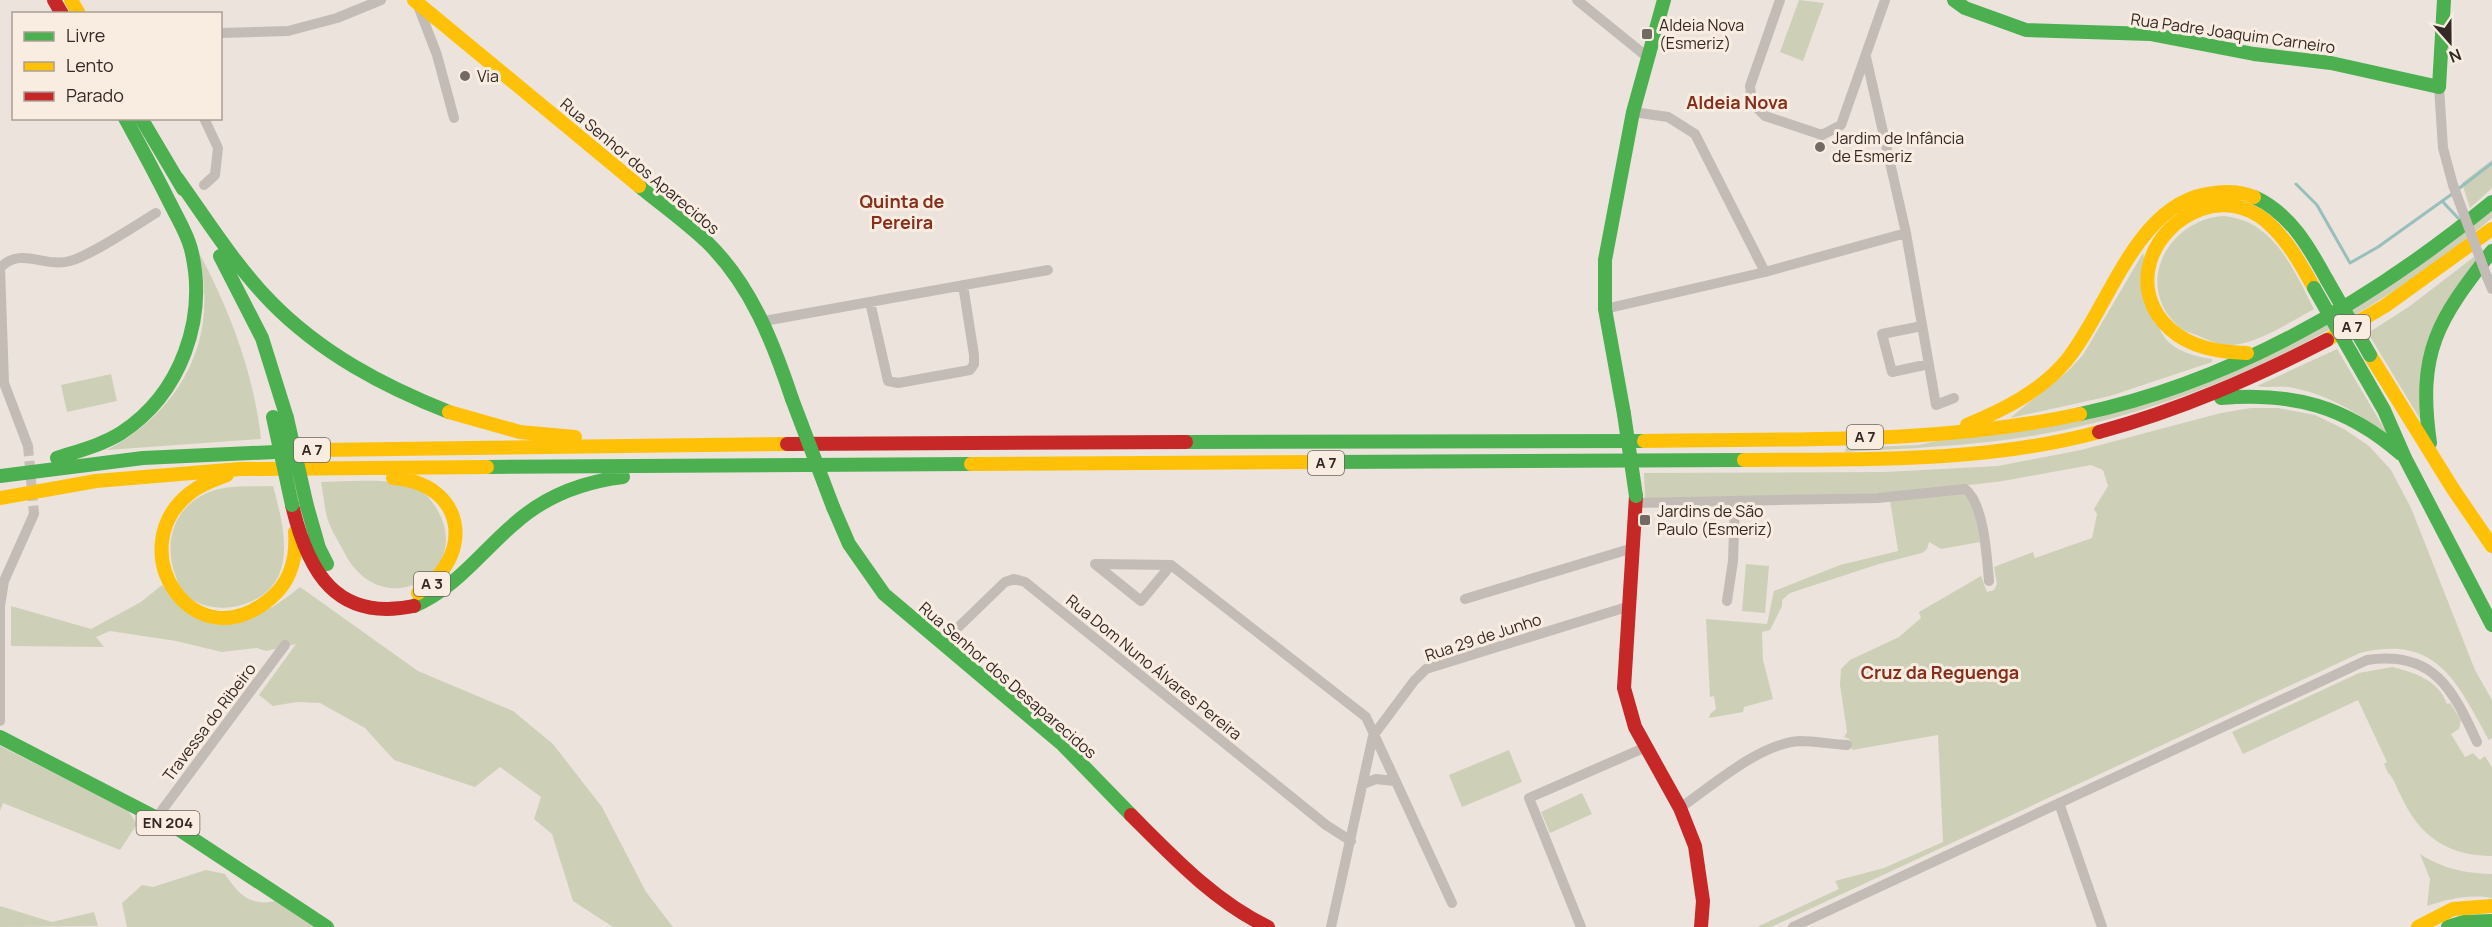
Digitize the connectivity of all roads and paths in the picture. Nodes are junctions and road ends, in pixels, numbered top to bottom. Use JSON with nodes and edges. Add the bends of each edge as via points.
{"nodes":[{"id":1,"x":381,"y":0,"type":"edge"},
{"id":2,"x":1577,"y":0,"type":"edge"},
{"id":3,"x":1664,"y":0,"type":"edge"},
{"id":4,"x":1780,"y":0,"type":"edge"},
{"id":5,"x":1885,"y":0,"type":"edge"},
{"id":6,"x":1954,"y":0,"type":"edge"},
{"id":7,"x":2444,"y":0,"type":"edge"},
{"id":8,"x":415,"y":2,"type":"edge"},
{"id":9,"x":222,"y":33,"type":"edge"},
{"id":10,"x":1646,"y":56,"type":"junction"},
{"id":11,"x":1866,"y":57,"type":"junction"},
{"id":12,"x":2439,"y":87,"type":"junction"},
{"id":13,"x":1633,"y":112,"type":"junction"},
{"id":14,"x":454,"y":118,"type":"dead end"},
{"id":15,"x":126,"y":120,"type":"edge"},
{"id":16,"x":142,"y":120,"type":"edge"},
{"id":17,"x":205,"y":120,"type":"edge"},
{"id":18,"x":152,"y":164,"type":"junction"},
{"id":19,"x":177,"y":178,"type":"junction"},
{"id":20,"x":204,"y":185,"type":"dead end"},
{"id":21,"x":2492,"y":202,"type":"edge"},
{"id":22,"x":156,"y":213,"type":"dead end"},
{"id":23,"x":2492,"y":229,"type":"edge"},
{"id":24,"x":1906,"y":233,"type":"junction"},
{"id":25,"x":2492,"y":251,"type":"edge"},
{"id":26,"x":1048,"y":270,"type":"dead end"},
{"id":27,"x":1765,"y":272,"type":"junction"},
{"id":28,"x":963,"y":285,"type":"junction"},
{"id":29,"x":2492,"y":289,"type":"edge"},
{"id":30,"x":870,"y":302,"type":"junction"},
{"id":31,"x":1605,"y":309,"type":"junction"},
{"id":32,"x":764,"y":321,"type":"junction"},
{"id":33,"x":1922,"y":326,"type":"junction"},
{"id":34,"x":2258,"y":351,"type":"junction"},
{"id":35,"x":1929,"y":364,"type":"junction"},
{"id":36,"x":1954,"y":398,"type":"dead end"},
{"id":37,"x":792,"y":399,"type":"joint"},
{"id":38,"x":2197,"y":402,"type":"junction"},
{"id":39,"x":280,"y":417,"type":"junction"},
{"id":40,"x":1946,"y":432,"type":"junction"},
{"id":41,"x":28,"y":446,"type":"tunnel mouth"},
{"id":42,"x":620,"y":448,"type":"junction"},
{"id":43,"x":2432,"y":454,"type":"junction"},
{"id":44,"x":2405,"y":458,"type":"junction"},
{"id":45,"x":674,"y":466,"type":"junction"},
{"id":46,"x":368,"y":467,"type":"junction"},
{"id":47,"x":240,"y":469,"type":"junction"},
{"id":48,"x":3,"y":475,"type":"edge"},
{"id":49,"x":4,"y":498,"type":"edge"},
{"id":50,"x":1636,"y":499,"type":"junction"},
{"id":51,"x":1735,"y":502,"type":"junction"},
{"id":52,"x":292,"y":505,"type":"junction"},
{"id":53,"x":34,"y":514,"type":"tunnel mouth"},
{"id":54,"x":2492,"y":546,"type":"edge"},
{"id":55,"x":1634,"y":548,"type":"junction"},
{"id":56,"x":1171,"y":565,"type":"junction"},
{"id":57,"x":1989,"y":581,"type":"dead end"},
{"id":58,"x":1465,"y":599,"type":"dead end"},
{"id":59,"x":1727,"y":601,"type":"dead end"},
{"id":60,"x":1630,"y":606,"type":"junction"},
{"id":61,"x":2492,"y":625,"type":"edge"},
{"id":62,"x":942,"y":644,"type":"junction"},
{"id":63,"x":285,"y":645,"type":"dead end"},
{"id":64,"x":0,"y":721,"type":"edge"},
{"id":65,"x":1373,"y":736,"type":"junction"},
{"id":66,"x":0,"y":737,"type":"edge"},
{"id":67,"x":2477,"y":742,"type":"dead end"},
{"id":68,"x":1846,"y":745,"type":"dead end"},
{"id":69,"x":1646,"y":747,"type":"junction"},
{"id":70,"x":1395,"y":781,"type":"junction"},
{"id":71,"x":1363,"y":783,"type":"junction"},
{"id":72,"x":2059,"y":803,"type":"junction"},
{"id":73,"x":1680,"y":808,"type":"junction"},
{"id":74,"x":157,"y":817,"type":"junction"},
{"id":75,"x":1351,"y":841,"type":"junction"},
{"id":76,"x":1452,"y":903,"type":"dead end"},
{"id":77,"x":2492,"y":906,"type":"edge"},
{"id":78,"x":2492,"y":921,"type":"edge"},
{"id":79,"x":327,"y":927,"type":"edge"},
{"id":80,"x":1268,"y":927,"type":"edge"},
{"id":81,"x":1331,"y":927,"type":"edge"},
{"id":82,"x":1581,"y":927,"type":"edge"},
{"id":83,"x":1701,"y":927,"type":"edge"},
{"id":84,"x":1793,"y":927,"type":"edge"},
{"id":85,"x":2102,"y":927,"type":"edge"},
{"id":86,"x":2418,"y":927,"type":"edge"},
{"id":87,"x":2448,"y":927,"type":"edge"}],
"edges":[{"from":1,"to":9,"type":"street","via":[[337,18],[288,31]]},
{"from":2,"to":10,"type":"street"},
{"from":3,"to":10,"type":"main road"},
{"from":4,"to":11,"type":"street","via":[[1750,86],[1752,103],[1765,116],[1822,135],[1834,130],[1841,125]]},
{"from":5,"to":11,"type":"street"},
{"from":6,"to":12,"type":"main road","name":"Rua Padre Joaquim Carneiro","via":[[1965,8],[2026,30],[2150,34],[2254,54],[2331,63]]},
{"from":7,"to":12,"type":"main road"},
{"from":8,"to":14,"type":"street","via":[[437,55]]},
{"from":8,"to":32,"type":"main road","name":"Rua Senhor dos Aparecidos","via":[[707,242],[732,268]]},
{"from":10,"to":13,"type":"main road"},
{"from":11,"to":24,"type":"street"},
{"from":12,"to":29,"type":"street","bridge":true,"via":[[2443,148]]},
{"from":13,"to":27,"type":"street","via":[[1668,117],[1695,134]]},
{"from":13,"to":31,"type":"main road","via":[[1605,260]]},
{"from":15,"to":18,"type":"main road"},
{"from":16,"to":19,"type":"main road"},
{"from":17,"to":20,"type":"street","via":[[218,148],[215,175]]},
{"from":18,"to":39,"type":"main road","number":"A 7","via":[[175,196],[245,323]]},
{"from":18,"to":48,"type":"main road","via":[[191,250],[197,293],[192,336],[174,380],[156,404],[122,432],[94,446]]},
{"from":19,"to":39,"type":"main road","via":[[254,318],[270,357]]},
{"from":19,"to":42,"type":"main road","via":[[243,271],[273,304],[347,361],[390,387],[481,422],[522,432],[612,441]]},
{"from":21,"to":34,"type":"main road","number":"A 7","via":[[2440,244],[2380,284]]},
{"from":22,"to":41,"type":"street","via":[[72,261],[49,264],[23,256],[9,259],[0,268],[4,383]]},
{"from":23,"to":38,"type":"main road","number":"A 7","via":[[2423,281],[2359,322],[2269,370]]},
{"from":24,"to":27,"type":"street"},
{"from":24,"to":33,"type":"street"},
{"from":25,"to":43,"type":"main road","via":[[2450,304],[2429,351],[2424,389]]},
{"from":26,"to":28,"type":"street"},
{"from":27,"to":31,"type":"street"},
{"from":28,"to":30,"type":"street"},
{"from":28,"to":30,"type":"street","via":[[974,355],[970,370],[888,381]]},
{"from":30,"to":32,"type":"street"},
{"from":31,"to":50,"type":"main road","bridge":true},
{"from":32,"to":37,"type":"main road","name":"Rua Senhor dos Aparecidos"},
{"from":33,"to":35,"type":"street"},
{"from":33,"to":35,"type":"street","via":[[1882,334],[1892,372]]},
{"from":34,"to":40,"type":"main road","number":"A 7","via":[[2186,382],[2115,405],[2039,422]]},
{"from":34,"to":44,"type":"main road","bridge":true,"via":[[2207,350],[2187,342],[2164,325],[2148,282],[2152,253],[2165,232],[2184,216],[2225,206],[2251,211],[2282,236],[2384,410]]},
{"from":35,"to":36,"type":"street","via":[[1936,405]]},
{"from":37,"to":62,"type":"main road","name":"Rua Senhor dos Desaparecidos","bridge":true,"via":[[849,544],[873,581]]},
{"from":38,"to":44,"type":"main road","via":[[2260,395],[2308,401],[2349,417]]},
{"from":38,"to":45,"type":"main road","number":"A 7","via":[[2115,428],[2047,443],[1989,452],[1906,457]]},
{"from":39,"to":46,"type":"main road","number":"A 3","bridge":true,"via":[[322,554],[345,584],[366,595],[409,596],[429,587],[454,554],[456,534],[448,507],[428,485],[374,476]]},
{"from":39,"to":52,"type":"main road","number":"A 7","bridge":true},
{"from":40,"to":42,"type":"main road","number":"A 7","via":[[1565,442],[936,442]]},
{"from":40,"to":43,"type":"main road","bridge":true,"via":[[2009,406],[2057,371],[2092,326],[2146,232],[2166,211],[2191,196],[2215,191],[2234,192],[2269,204],[2298,231]]},
{"from":42,"to":48,"type":"main road","number":"A 7","via":[[213,452]]},
{"from":43,"to":54,"type":"main road"},
{"from":44,"to":61,"type":"main road"},
{"from":45,"to":46,"type":"main road","number":"A 7"},
{"from":45,"to":52,"type":"main road","number":"A 7","via":[[651,474],[584,483],[559,493],[514,522],[447,589],[422,604],[396,610],[356,605],[327,585],[308,556]]},
{"from":46,"to":47,"type":"main road","number":"A 7"},
{"from":47,"to":49,"type":"main road","number":"A 7","via":[[117,478]]},
{"from":47,"to":52,"type":"main road","via":[[186,495],[165,527],[161,543],[166,577],[173,592],[196,612],[228,617],[261,606],[276,594],[294,561]]},
{"from":50,"to":51,"type":"street"},
{"from":50,"to":55,"type":"main road"},
{"from":51,"to":57,"type":"street","via":[[1878,498],[1965,489],[1981,526]]},
{"from":51,"to":59,"type":"street"},
{"from":53,"to":64,"type":"street","via":[[4,581],[0,606]]},
{"from":55,"to":58,"type":"street"},
{"from":55,"to":60,"type":"main road"},
{"from":56,"to":56,"type":"street","via":[[1160,565],[1095,564],[1142,601]]},
{"from":56,"to":65,"type":"street","via":[[1366,717]]},
{"from":60,"to":65,"type":"street","name":"Rua 29 de Junho","via":[[1426,669]]},
{"from":60,"to":69,"type":"main road","via":[[1624,688],[1628,709]]},
{"from":62,"to":75,"type":"street","name":"Rua Dom Nuno Álvares Pereira","via":[[1005,582],[1025,582],[1326,825]]},
{"from":62,"to":80,"type":"main road","name":"Rua Senhor dos Desaparecidos","via":[[1063,746],[1182,867]]},
{"from":63,"to":74,"type":"street","name":"Travessa do Ribeiro"},
{"from":65,"to":70,"type":"street"},
{"from":65,"to":71,"type":"street"},
{"from":66,"to":74,"type":"main road","number":"EN 204"},
{"from":67,"to":72,"type":"street","via":[[2460,704],[2440,678],[2416,663],[2381,658],[2340,671]]},
{"from":68,"to":73,"type":"street","via":[[1801,741],[1785,744],[1743,764]]},
{"from":69,"to":73,"type":"main road"},
{"from":69,"to":82,"type":"street","via":[[1528,798]]},
{"from":70,"to":71,"type":"street","via":[[1376,779]]},
{"from":70,"to":76,"type":"street"},
{"from":71,"to":75,"type":"street"},
{"from":72,"to":84,"type":"street"},
{"from":72,"to":85,"type":"street"},
{"from":73,"to":83,"type":"main road","via":[[1695,846],[1703,901]]},
{"from":74,"to":79,"type":"main road","number":"EN 204"},
{"from":75,"to":81,"type":"street"},
{"from":77,"to":86,"type":"main road","via":[[2452,908]]},
{"from":78,"to":87,"type":"main road"}]}
